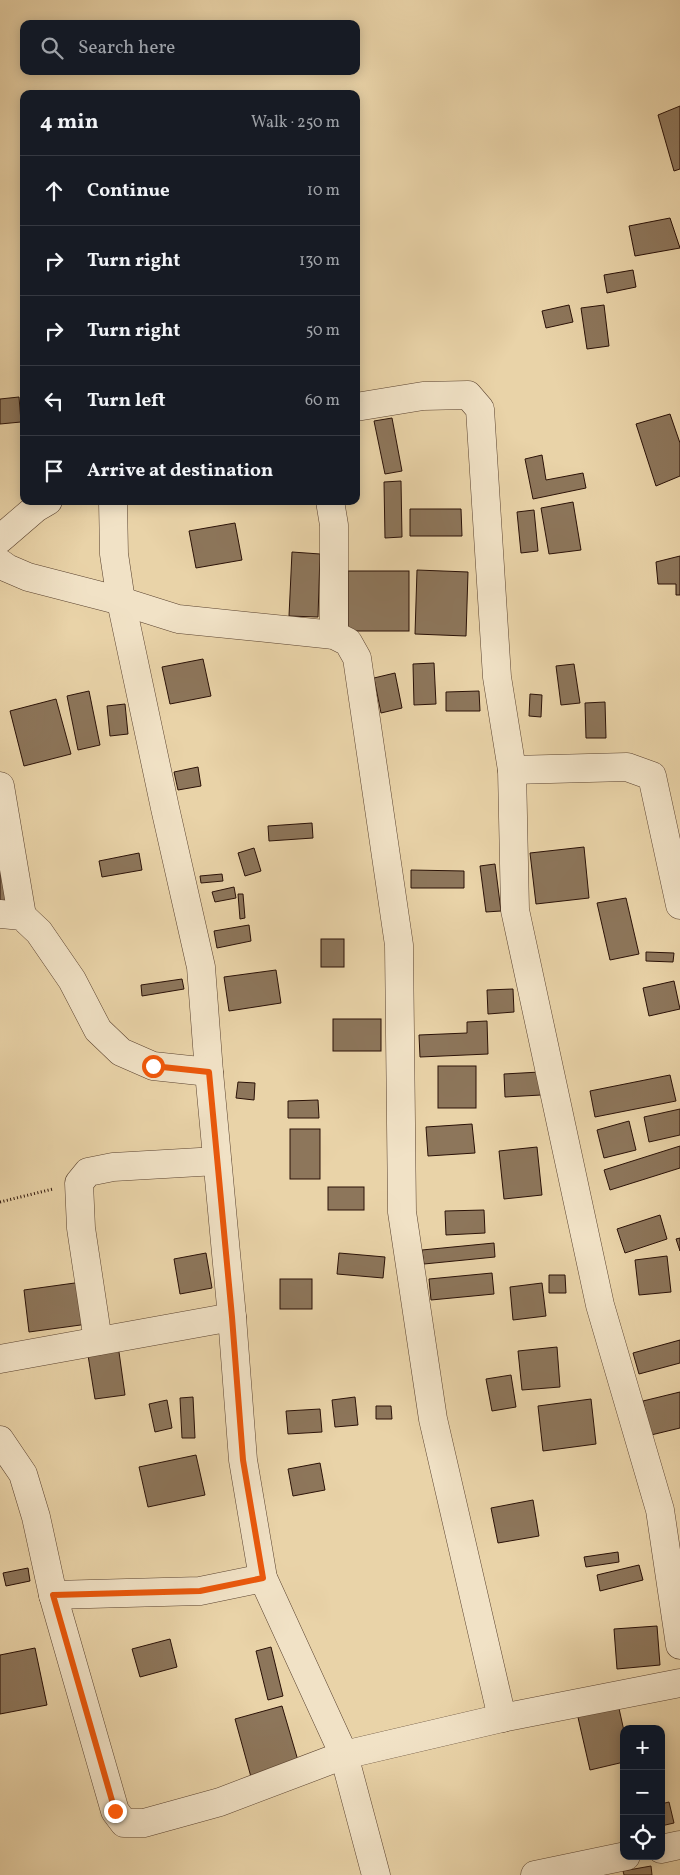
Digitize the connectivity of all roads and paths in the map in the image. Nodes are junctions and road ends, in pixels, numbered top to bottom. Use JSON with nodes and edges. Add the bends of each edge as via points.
{"nodes":[{"id":1,"x":360,"y":406,"type":"edge"},
{"id":2,"x":41,"y":505,"type":"edge"},
{"id":3,"x":113,"y":505,"type":"edge"},
{"id":4,"x":331,"y":505,"type":"edge"},
{"id":5,"x":0,"y":538,"type":"edge"},
{"id":6,"x":0,"y":563,"type":"edge"},
{"id":7,"x":121,"y":601,"type":"junction"},
{"id":8,"x":334,"y":635,"type":"junction"},
{"id":9,"x":512,"y":770,"type":"junction"},
{"id":10,"x":0,"y":786,"type":"edge"},
{"id":11,"x":680,"y":905,"type":"edge"},
{"id":12,"x":11,"y":915,"type":"edge"},
{"id":13,"x":209,"y":1072,"type":"junction"},
{"id":14,"x":217,"y":1161,"type":"junction"},
{"id":15,"x":80,"y":1183,"type":"junction"},
{"id":16,"x":0,"y":1202,"type":"edge"},
{"id":17,"x":232,"y":1317,"type":"junction"},
{"id":18,"x":98,"y":1341,"type":"junction"},
{"id":19,"x":0,"y":1359,"type":"edge"},
{"id":20,"x":0,"y":1440,"type":"edge"},
{"id":21,"x":263,"y":1578,"type":"junction"},
{"id":22,"x":53,"y":1595,"type":"junction"},
{"id":23,"x":680,"y":1645,"type":"edge"},
{"id":24,"x":680,"y":1683,"type":"edge"},
{"id":25,"x":502,"y":1718,"type":"junction"},
{"id":26,"x":344,"y":1755,"type":"junction"},
{"id":27,"x":680,"y":1845,"type":"edge"},
{"id":28,"x":665,"y":1848,"type":"edge"},
{"id":29,"x":620,"y":1857,"type":"edge"},
{"id":30,"x":376,"y":1875,"type":"edge"},
{"id":31,"x":535,"y":1875,"type":"edge"}],
"edges":[{"from":1,"to":9,"type":"street","via":[[423,396],[468,395],[480,409],[497,677]]},
{"from":2,"to":5,"type":"street"},
{"from":3,"to":7,"type":"street","via":[[114,554]]},
{"from":4,"to":8,"type":"street","via":[[334,525]]},
{"from":6,"to":7,"type":"street","via":[[28,578]]},
{"from":7,"to":8,"type":"street","via":[[178,619]]},
{"from":7,"to":13,"type":"street","via":[[201,967]]},
{"from":8,"to":25,"type":"street","via":[[348,642],[357,658],[399,945],[402,1212],[433,1419]]},
{"from":9,"to":11,"type":"street","via":[[627,768],[652,776]]},
{"from":9,"to":23,"type":"street","via":[[515,910],[600,1305],[660,1510]]},
{"from":10,"to":12,"type":"street"},
{"from":12,"to":13,"type":"street","via":[[39,932],[72,980],[98,1030],[121,1052],[153,1066]]},
{"from":13,"to":14,"type":"street"},
{"from":14,"to":15,"type":"street","via":[[113,1167],[88,1172]]},
{"from":14,"to":17,"type":"street"},
{"from":15,"to":16,"type":"path"},
{"from":15,"to":18,"type":"street","via":[[81,1228]]},
{"from":17,"to":18,"type":"street"},
{"from":17,"to":21,"type":"street","via":[[243,1460]]},
{"from":18,"to":19,"type":"street"},
{"from":20,"to":22,"type":"street","via":[[23,1474]]},
{"from":21,"to":22,"type":"street","via":[[200,1591]]},
{"from":21,"to":26,"type":"street"},
{"from":22,"to":26,"type":"street","via":[[115,1811],[124,1823],[144,1823],[220,1802]]},
{"from":24,"to":25,"type":"street"},
{"from":25,"to":26,"type":"street"},
{"from":26,"to":30,"type":"street"},
{"from":27,"to":28,"type":"street"},
{"from":29,"to":31,"type":"street"}]}
